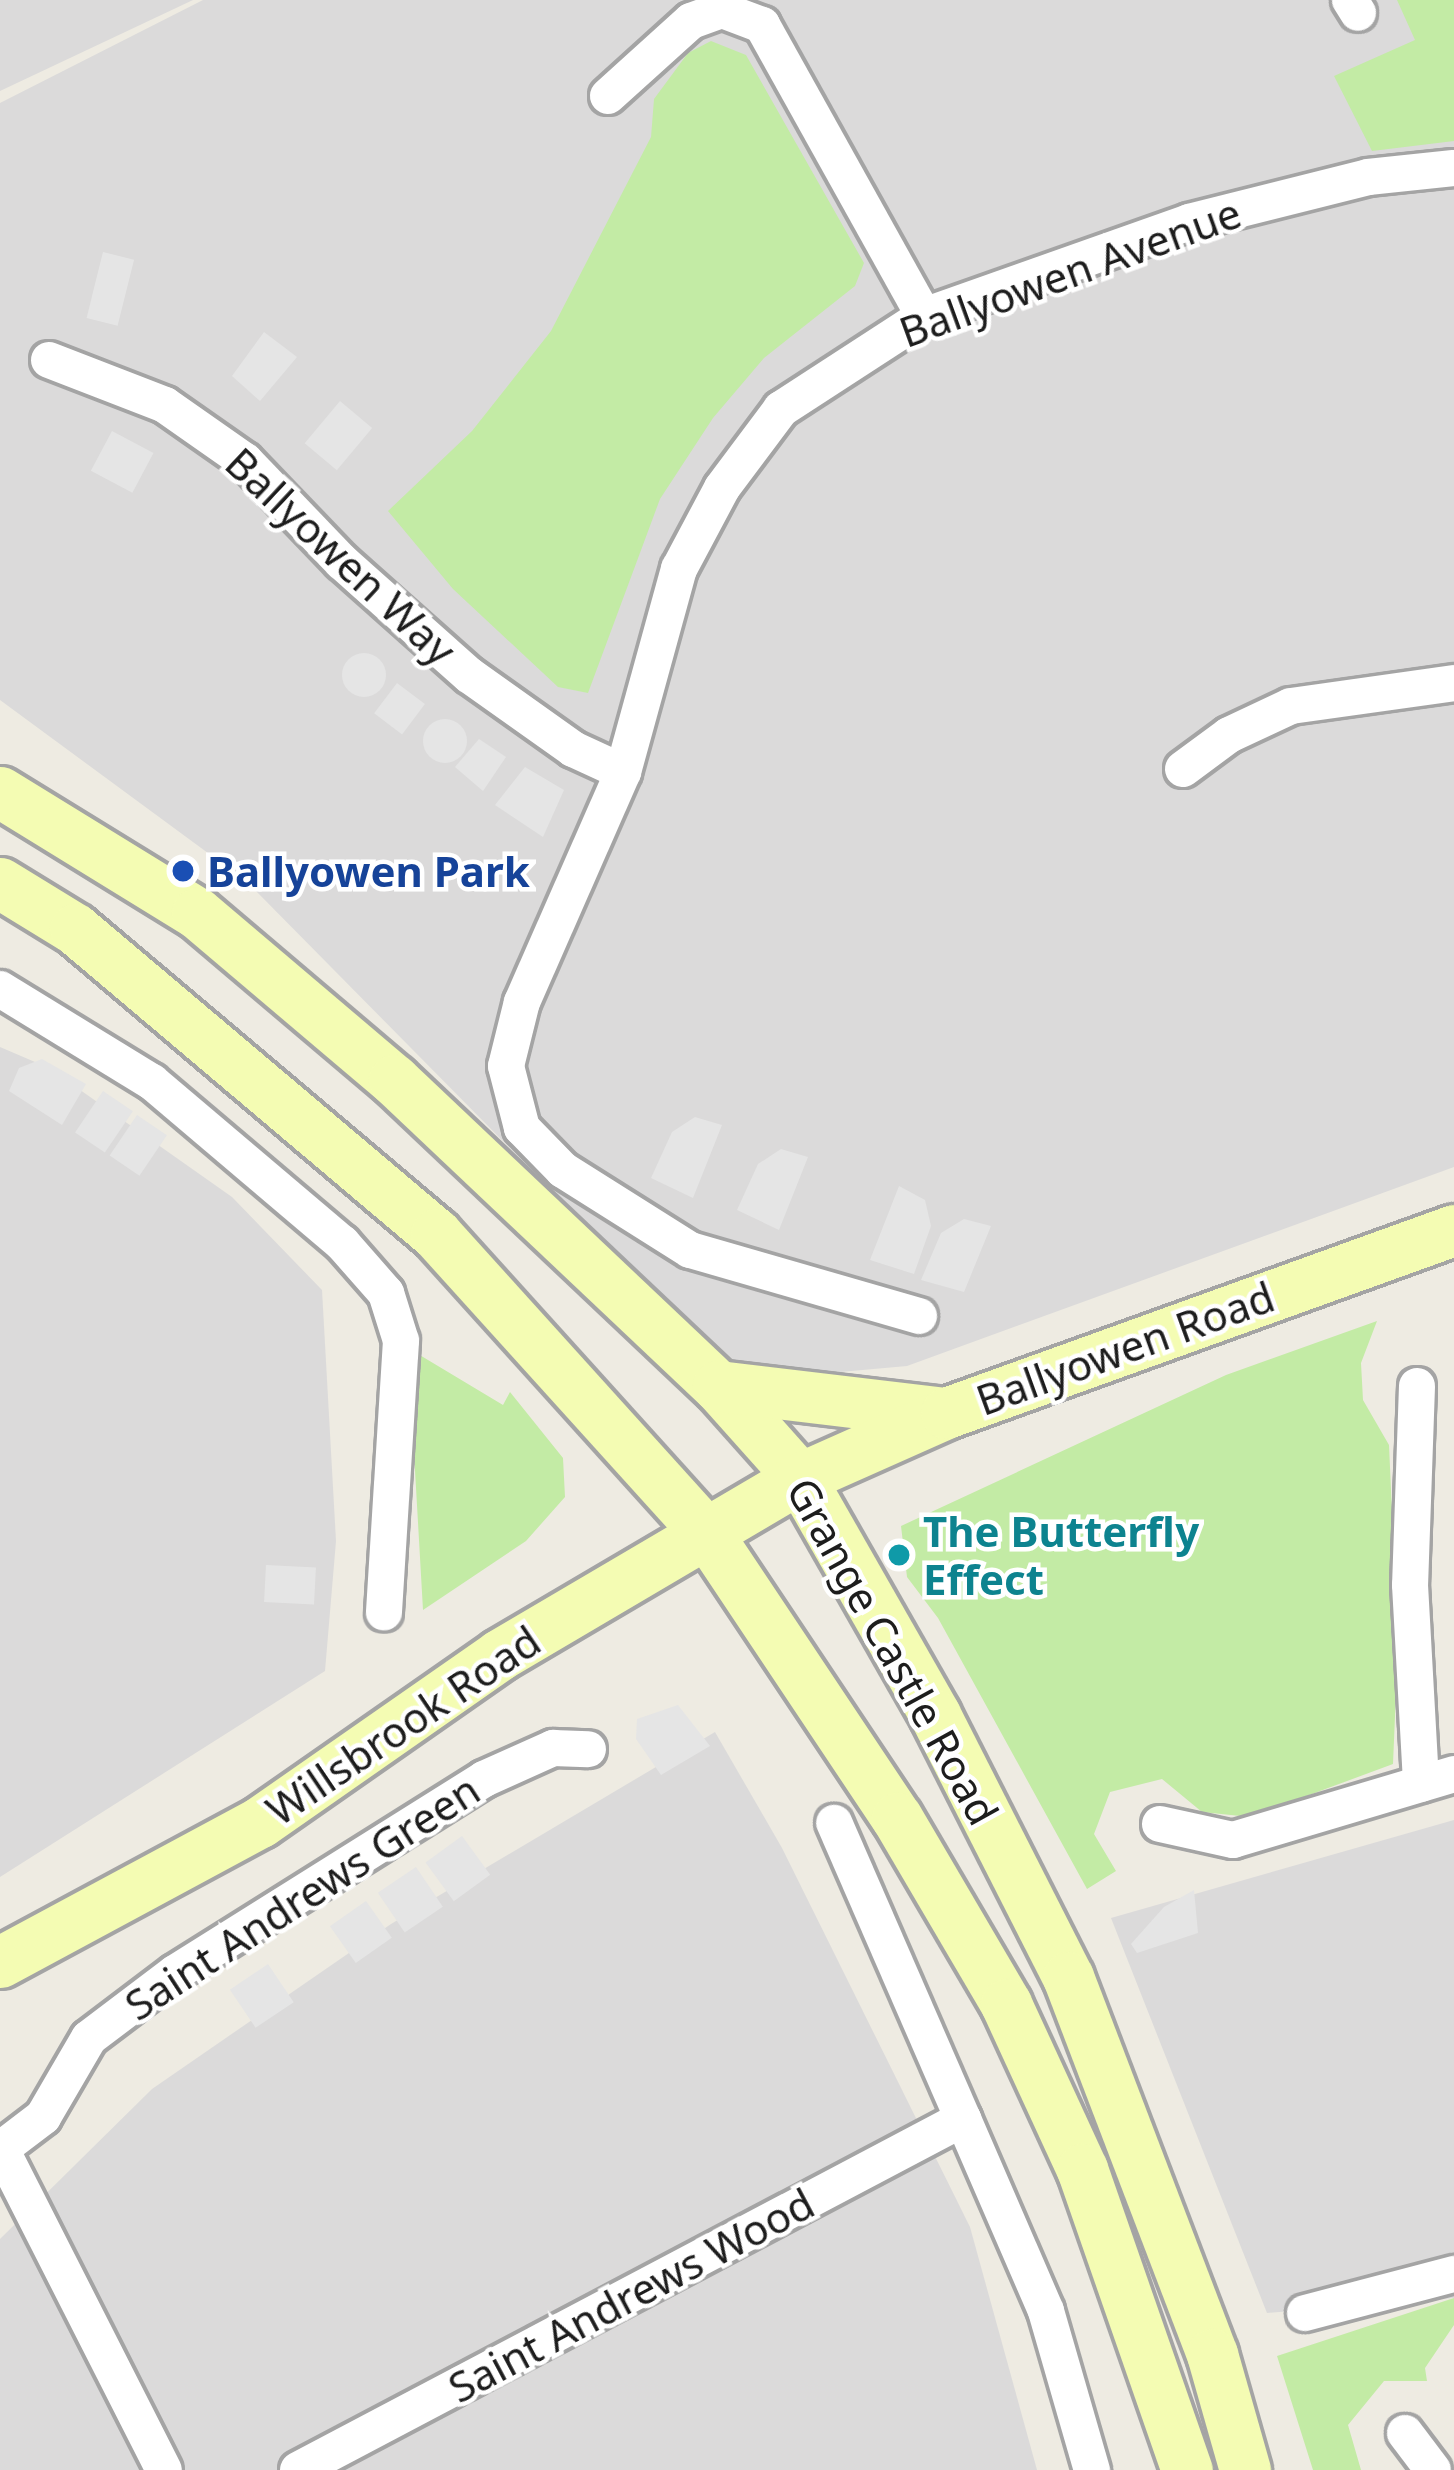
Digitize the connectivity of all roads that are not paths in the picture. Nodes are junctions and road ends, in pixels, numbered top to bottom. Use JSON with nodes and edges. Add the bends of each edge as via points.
{"nodes":[{"id":1,"x":608,"y":96,"type":"dead end"},
{"id":2,"x":1454,"y":168,"type":"edge"},
{"id":3,"x":923,"y":316,"type":"junction"},
{"id":4,"x":49,"y":360,"type":"dead end"},
{"id":5,"x":1454,"y":683,"type":"edge"},
{"id":6,"x":1183,"y":769,"type":"dead end"},
{"id":7,"x":623,"y":772,"type":"junction"},
{"id":8,"x":0,"y":792,"type":"edge"},
{"id":9,"x":0,"y":883,"type":"edge"},
{"id":10,"x":2,"y":996,"type":"edge"},
{"id":11,"x":1454,"y":1230,"type":"edge"},
{"id":12,"x":919,"y":1316,"type":"dead end"},
{"id":13,"x":718,"y":1385,"type":"junction"},
{"id":14,"x":1417,"y":1386,"type":"dead end"},
{"id":15,"x":946,"y":1413,"type":"junction"},
{"id":16,"x":656,"y":1477,"type":"junction"},
{"id":17,"x":800,"y":1478,"type":"junction"},
{"id":18,"x":708,"y":1534,"type":"junction"},
{"id":19,"x":384,"y":1612,"type":"dead end"},
{"id":20,"x":588,"y":1749,"type":"dead end"},
{"id":21,"x":1437,"y":1779,"type":"edge"},
{"id":22,"x":834,"y":1823,"type":"dead end"},
{"id":23,"x":1160,"y":1824,"type":"dead end"},
{"id":24,"x":174,"y":1873,"type":"junction"},
{"id":25,"x":0,"y":1962,"type":"edge"},
{"id":26,"x":963,"y":2119,"type":"junction"},
{"id":27,"x":1,"y":2148,"type":"edge"},
{"id":28,"x":1454,"y":2274,"type":"edge"},
{"id":29,"x":1305,"y":2313,"type":"dead end"},
{"id":30,"x":1405,"y":2433,"type":"dead end"},
{"id":31,"x":164,"y":2470,"type":"edge"},
{"id":32,"x":298,"y":2470,"type":"edge"},
{"id":33,"x":1092,"y":2470,"type":"edge"},
{"id":34,"x":1187,"y":2470,"type":"edge"},
{"id":35,"x":1245,"y":2470,"type":"edge"},
{"id":36,"x":1433,"y":2470,"type":"edge"}],
"edges":[{"from":1,"to":3,"type":"street","via":[[691,21],[722,10],[762,25]]},
{"from":2,"to":3,"type":"street","name":"Ballyowen Avenue","via":[[1368,178],[1189,222]]},
{"from":3,"to":7,"type":"street","name":"Ballyowen Avenue","via":[[781,409],[722,488],[679,569]]},
{"from":4,"to":7,"type":"street","name":"Ballyowen Way","via":[[165,405],[244,461],[341,562],[469,675],[573,749]]},
{"from":5,"to":6,"type":"street","via":[[1291,706],[1229,735]]},
{"from":7,"to":12,"type":"street","name":"Ballyowen Avenue","via":[[522,1002],[506,1066],[522,1128],[563,1170],[690,1250]]},
{"from":8,"to":13,"type":"main road","name":"Grange Castle Road","via":[[197,913],[394,1080]]},
{"from":9,"to":16,"type":"main road","name":"Grange Castle Road","via":[[75,929],[436,1234]]},
{"from":10,"to":19,"type":"street","via":[[109,1051],[232,1146],[386,1293],[401,1341]]},
{"from":11,"to":15,"type":"main road","name":"Ballyowen Road"},
{"from":13,"to":15,"type":"main road"},
{"from":13,"to":17,"type":"main road","name":"Grange Castle Road"},
{"from":14,"to":21,"type":"street","via":[[1410,1585]]},
{"from":15,"to":17,"type":"main road","name":"Ballyowen Road"},
{"from":16,"to":18,"type":"main road","name":"Grange Castle Road"},
{"from":16,"to":24,"type":"main road","via":[[656,1521],[346,1719]]},
{"from":17,"to":18,"type":"main road","name":"Willsbrook Road"},
{"from":17,"to":35,"type":"main road","name":"Grange Castle Road","via":[[935,1714],[1069,1977],[1212,2354]]},
{"from":18,"to":24,"type":"main road","name":"Willsbrook Road","via":[[499,1655]]},
{"from":18,"to":34,"type":"main road","name":"Grange Castle Road","via":[[897,1818],[1006,2004],[1082,2169]]},
{"from":20,"to":27,"type":"street","name":"Saint Andrews Green","via":[[553,1748],[484,1779],[175,1973],[89,2038],[43,2117]]},
{"from":21,"to":23,"type":"street","via":[[1232,1840]]},
{"from":22,"to":26,"type":"street"},
{"from":24,"to":25,"type":"main road","name":"Willsbrook Road"},
{"from":26,"to":32,"type":"street","name":"Saint Andrews Wood"},
{"from":26,"to":33,"type":"street","via":[[1040,2294]]},
{"from":27,"to":31,"type":"street"},
{"from":28,"to":29,"type":"street"},
{"from":30,"to":36,"type":"street"}]}
